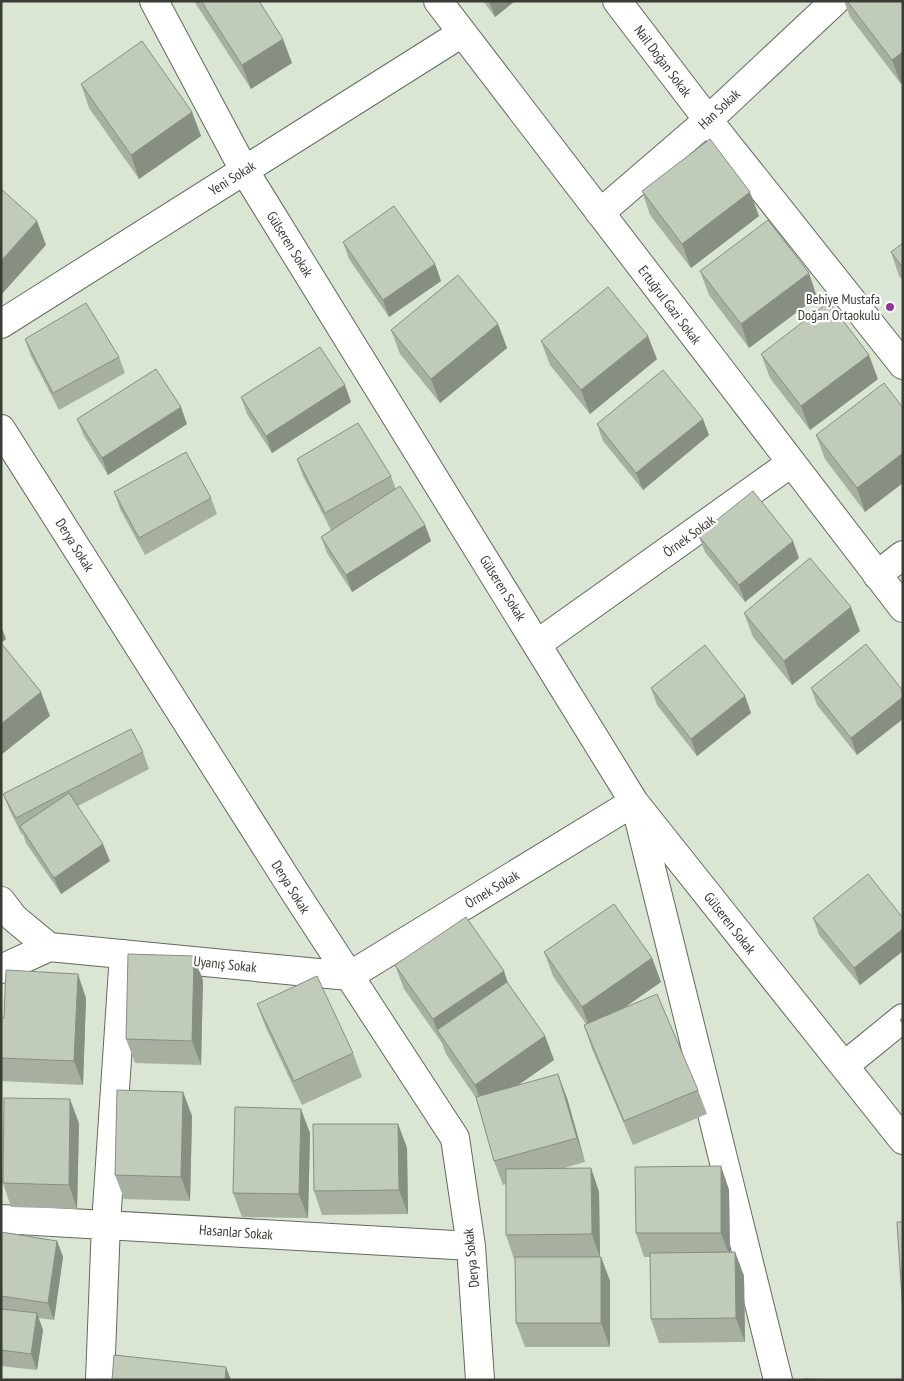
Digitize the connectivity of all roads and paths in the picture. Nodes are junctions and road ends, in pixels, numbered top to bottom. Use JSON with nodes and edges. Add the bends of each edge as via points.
{"nodes":[{"id":1,"x":154,"y":1,"type":"edge"},
{"id":2,"x":438,"y":1,"type":"edge"},
{"id":3,"x":617,"y":1,"type":"edge"},
{"id":4,"x":835,"y":1,"type":"edge"},
{"id":5,"x":462,"y":33,"type":"junction"},
{"id":6,"x":708,"y":120,"type":"junction"},
{"id":7,"x":244,"y":170,"type":"junction"},
{"id":8,"x":600,"y":213,"type":"junction"},
{"id":9,"x":1,"y":324,"type":"edge"},
{"id":10,"x":903,"y":365,"type":"edge"},
{"id":11,"x":1,"y":429,"type":"edge"},
{"id":12,"x":791,"y":463,"type":"junction"},
{"id":13,"x":903,"y":555,"type":"edge"},
{"id":14,"x":878,"y":575,"type":"junction"},
{"id":15,"x":903,"y":608,"type":"edge"},
{"id":16,"x":537,"y":644,"type":"junction"},
{"id":17,"x":634,"y":802,"type":"junction"},
{"id":18,"x":1,"y":901,"type":"edge"},
{"id":19,"x":49,"y":947,"type":"junction"},
{"id":20,"x":124,"y":954,"type":"junction"},
{"id":21,"x":1,"y":969,"type":"edge"},
{"id":22,"x":349,"y":976,"type":"junction"},
{"id":23,"x":903,"y":1018,"type":"edge"},
{"id":24,"x":844,"y":1066,"type":"junction"},
{"id":25,"x":903,"y":1140,"type":"edge"},
{"id":26,"x":1,"y":1219,"type":"edge"},
{"id":27,"x":106,"y":1224,"type":"junction"},
{"id":28,"x":471,"y":1246,"type":"junction"},
{"id":29,"x":100,"y":1380,"type":"edge"},
{"id":30,"x":480,"y":1380,"type":"edge"},
{"id":31,"x":778,"y":1380,"type":"edge"}],
"edges":[{"from":1,"to":7,"type":"street","name":"Gülseren Sokak"},
{"from":2,"to":5,"type":"street","name":"Ertuğrul Gazi Sokak"},
{"from":3,"to":6,"type":"street","name":"Nail Doğan Sokak"},
{"from":4,"to":6,"type":"street","name":"Han Sokak"},
{"from":5,"to":7,"type":"street","name":"Yeni Sokak"},
{"from":5,"to":8,"type":"street","name":"Ertuğrul Gazi Sokak"},
{"from":6,"to":8,"type":"street","name":"Han Sokak"},
{"from":6,"to":10,"type":"street","name":"Nail Doğan Sokak"},
{"from":7,"to":9,"type":"street","name":"Yeni Sokak"},
{"from":7,"to":16,"type":"street","name":"Gülseren Sokak"},
{"from":8,"to":12,"type":"street","name":"Ertuğrul Gazi Sokak"},
{"from":11,"to":22,"type":"street","name":"Derya Sokak"},
{"from":12,"to":14,"type":"street","name":"Ertuğrul Gazi Sokak"},
{"from":12,"to":16,"type":"street","name":"Örnek Sokak"},
{"from":13,"to":14,"type":"street"},
{"from":14,"to":15,"type":"street","name":"Ertuğrul Gazi Sokak"},
{"from":16,"to":17,"type":"street","name":"Gülseren Sokak"},
{"from":17,"to":22,"type":"street","name":"Örnek Sokak"},
{"from":17,"to":24,"type":"street","name":"Gülseren Sokak"},
{"from":17,"to":31,"type":"street"},
{"from":18,"to":19,"type":"street","via":[[14,918]]},
{"from":19,"to":20,"type":"street","name":"Uyanış Sokak"},
{"from":19,"to":21,"type":"street"},
{"from":20,"to":22,"type":"street","name":"Uyanış Sokak"},
{"from":20,"to":27,"type":"street"},
{"from":22,"to":28,"type":"street","name":"Derya Sokak","via":[[454,1138]]},
{"from":23,"to":24,"type":"street"},
{"from":24,"to":25,"type":"street","name":"Gülseren Sokak"},
{"from":26,"to":27,"type":"street","name":"Hasanlar Sokak"},
{"from":27,"to":28,"type":"street","name":"Hasanlar Sokak"},
{"from":27,"to":29,"type":"street"},
{"from":28,"to":30,"type":"street","name":"Derya Sokak"}]}
